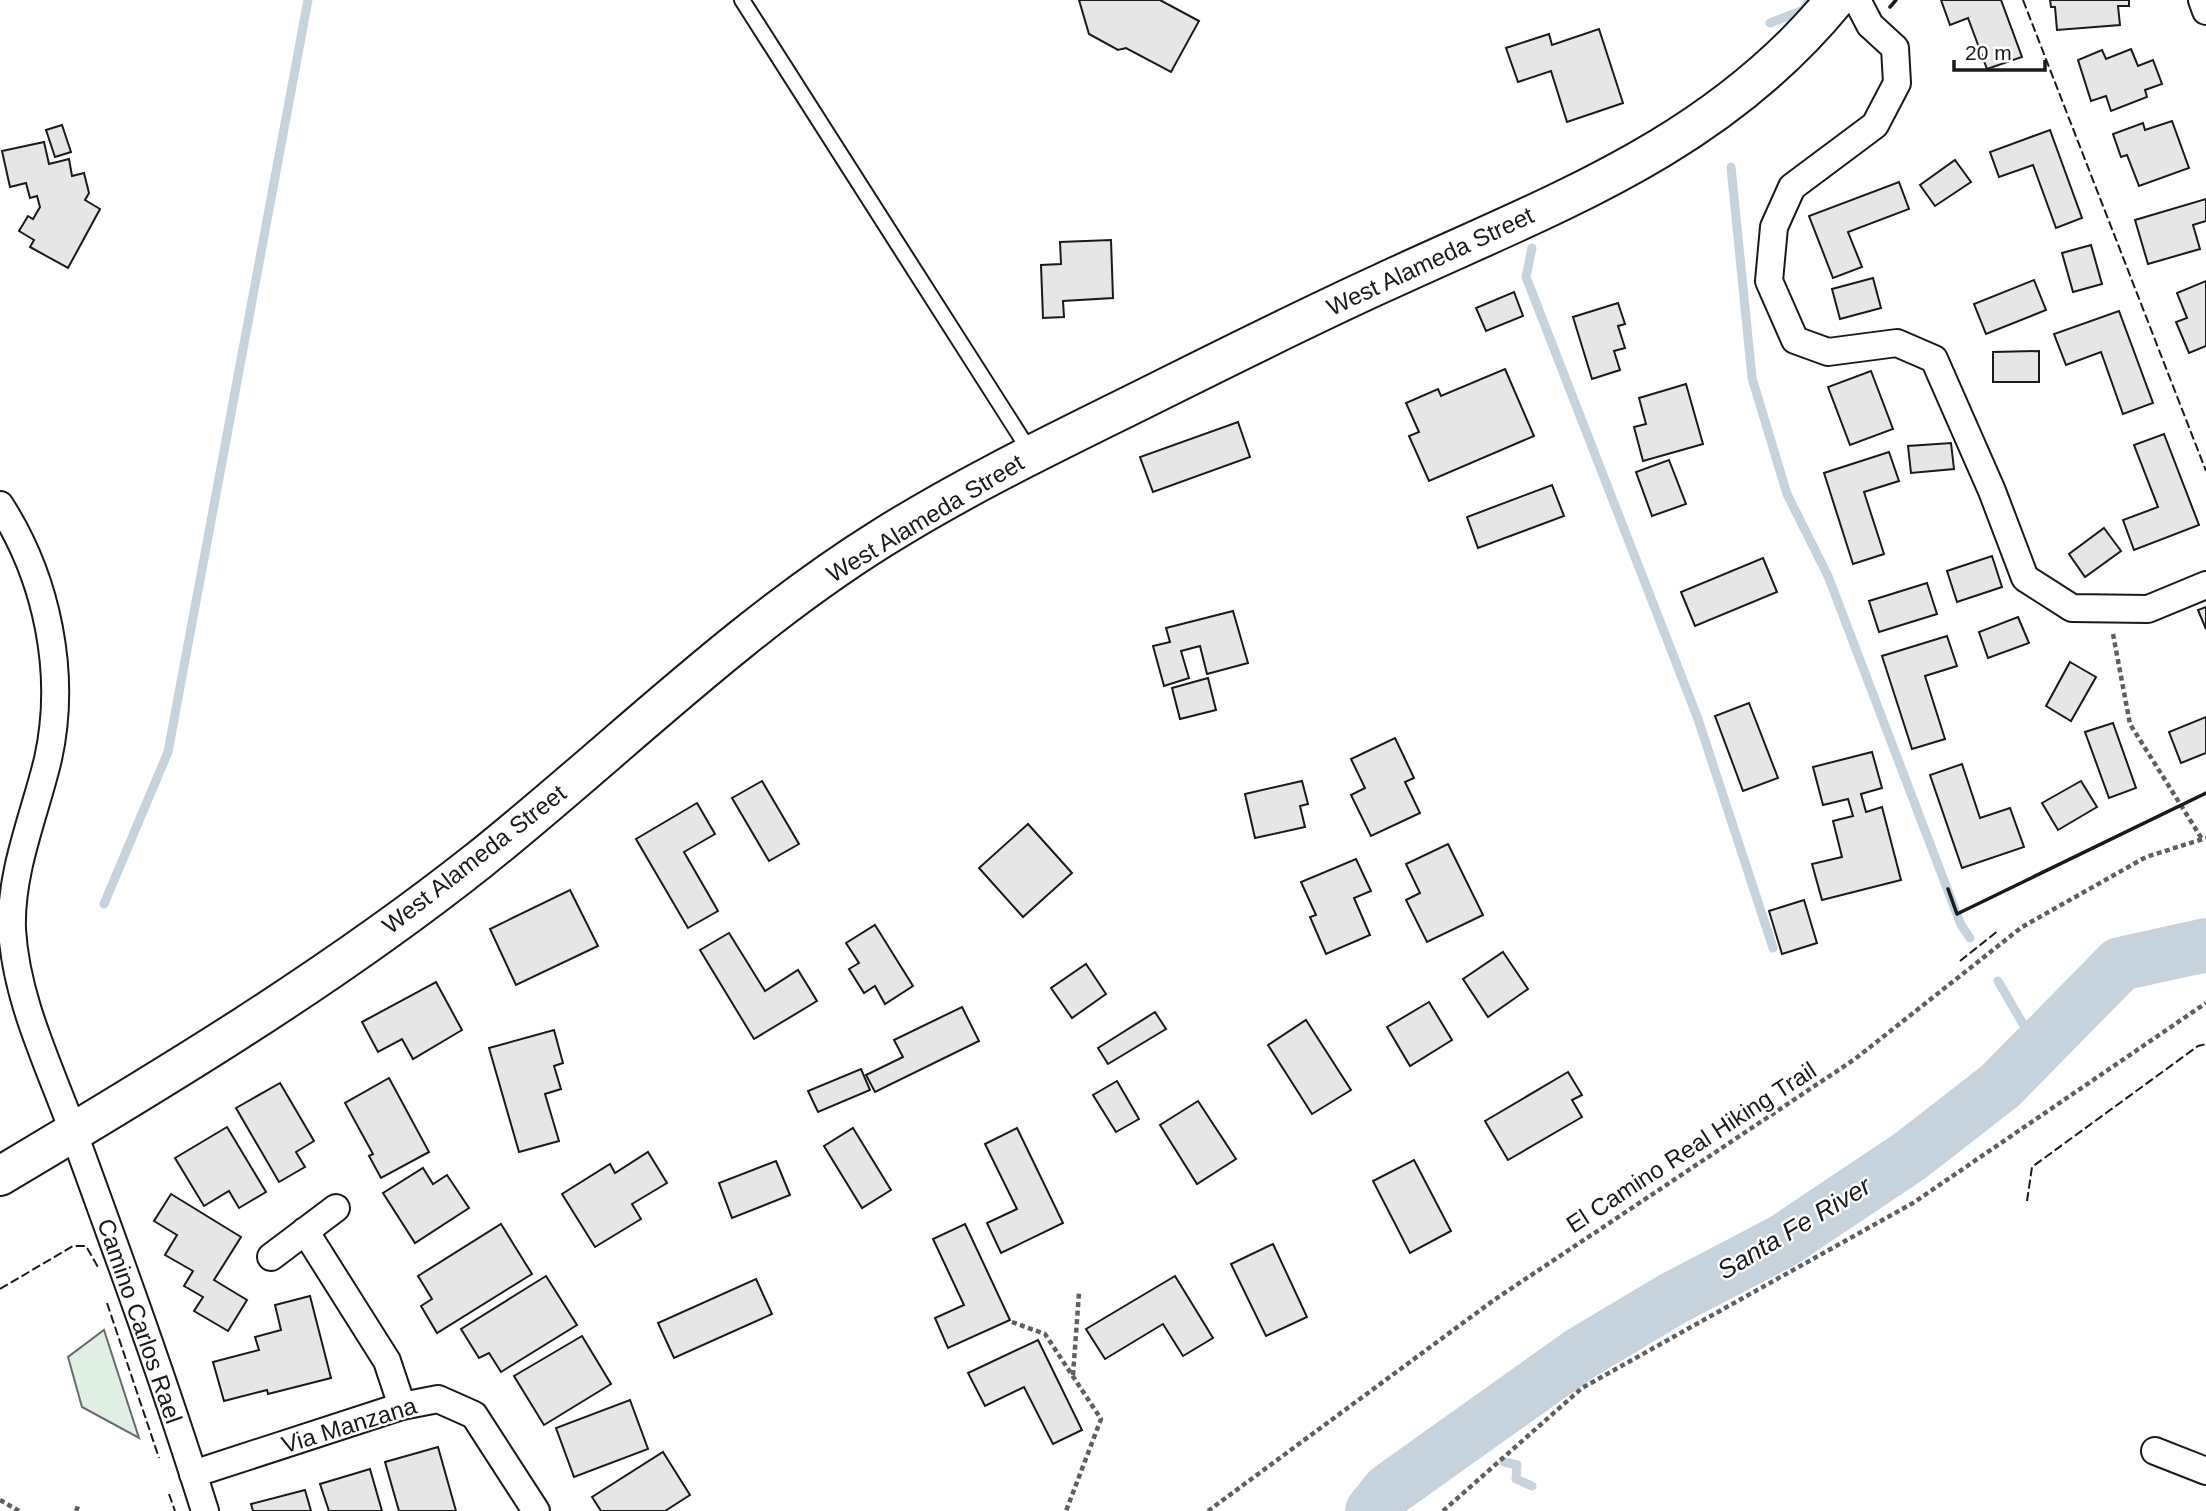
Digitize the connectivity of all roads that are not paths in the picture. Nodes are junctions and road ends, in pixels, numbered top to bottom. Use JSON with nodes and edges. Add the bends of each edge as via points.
{"nodes":[{"id":1,"x":742,"y":0,"type":"edge"},
{"id":2,"x":1835,"y":0,"type":"edge"},
{"id":3,"x":1857,"y":0,"type":"edge"},
{"id":4,"x":2202,"y":0,"type":"edge"},
{"id":5,"x":2206,"y":11,"type":"edge"},
{"id":6,"x":1032,"y":454,"type":"junction"},
{"id":7,"x":0,"y":505,"type":"edge"},
{"id":8,"x":2206,"y":586,"type":"edge"},
{"id":9,"x":74,"y":1131,"type":"junction"},
{"id":10,"x":0,"y":1176,"type":"edge"},
{"id":11,"x":336,"y":1208,"type":"dead end"},
{"id":12,"x":305,"y":1231,"type":"junction"},
{"id":13,"x":271,"y":1257,"type":"dead end"},
{"id":14,"x":402,"y":1406,"type":"junction"},
{"id":15,"x":2155,"y":1451,"type":"dead end"},
{"id":16,"x":2206,"y":1471,"type":"edge"},
{"id":17,"x":194,"y":1474,"type":"junction"},
{"id":18,"x":205,"y":1511,"type":"edge"},
{"id":19,"x":536,"y":1511,"type":"edge"}],
"edges":[{"from":1,"to":6,"type":"lane"},
{"from":2,"to":6,"type":"street","name":"West Alameda Street","via":[[1744,90],[1665,149]]},
{"from":3,"to":8,"type":"street","via":[[1870,25],[1895,48],[1897,83],[1875,125],[1792,187],[1774,227],[1769,281],[1794,340],[1828,352],[1897,343],[1934,359],[2025,578],[2072,608],[2148,609]]},
{"from":4,"to":5,"type":"street"},
{"from":6,"to":9,"type":"street","name":"West Alameda Street","via":[[912,520],[822,578],[429,898],[315,978]]},
{"from":7,"to":9,"type":"street","name":"Camino Carlos Rael","via":[[24,548],[37,585],[49,622],[54,666],[48,758],[20,858],[12,926],[16,968]]},
{"from":9,"to":10,"type":"street","name":"West Alameda Street"},
{"from":9,"to":17,"type":"street","name":"Camino Carlos Rael"},
{"from":11,"to":12,"type":"street"},
{"from":12,"to":13,"type":"street"},
{"from":12,"to":14,"type":"street","via":[[387,1361]]},
{"from":14,"to":17,"type":"street","name":"Via Manzana"},
{"from":14,"to":19,"type":"street","name":"Via Manzana","via":[[438,1399],[474,1415]]},
{"from":15,"to":16,"type":"street"},
{"from":17,"to":18,"type":"street","name":"Camino Carlos Rael"}]}
